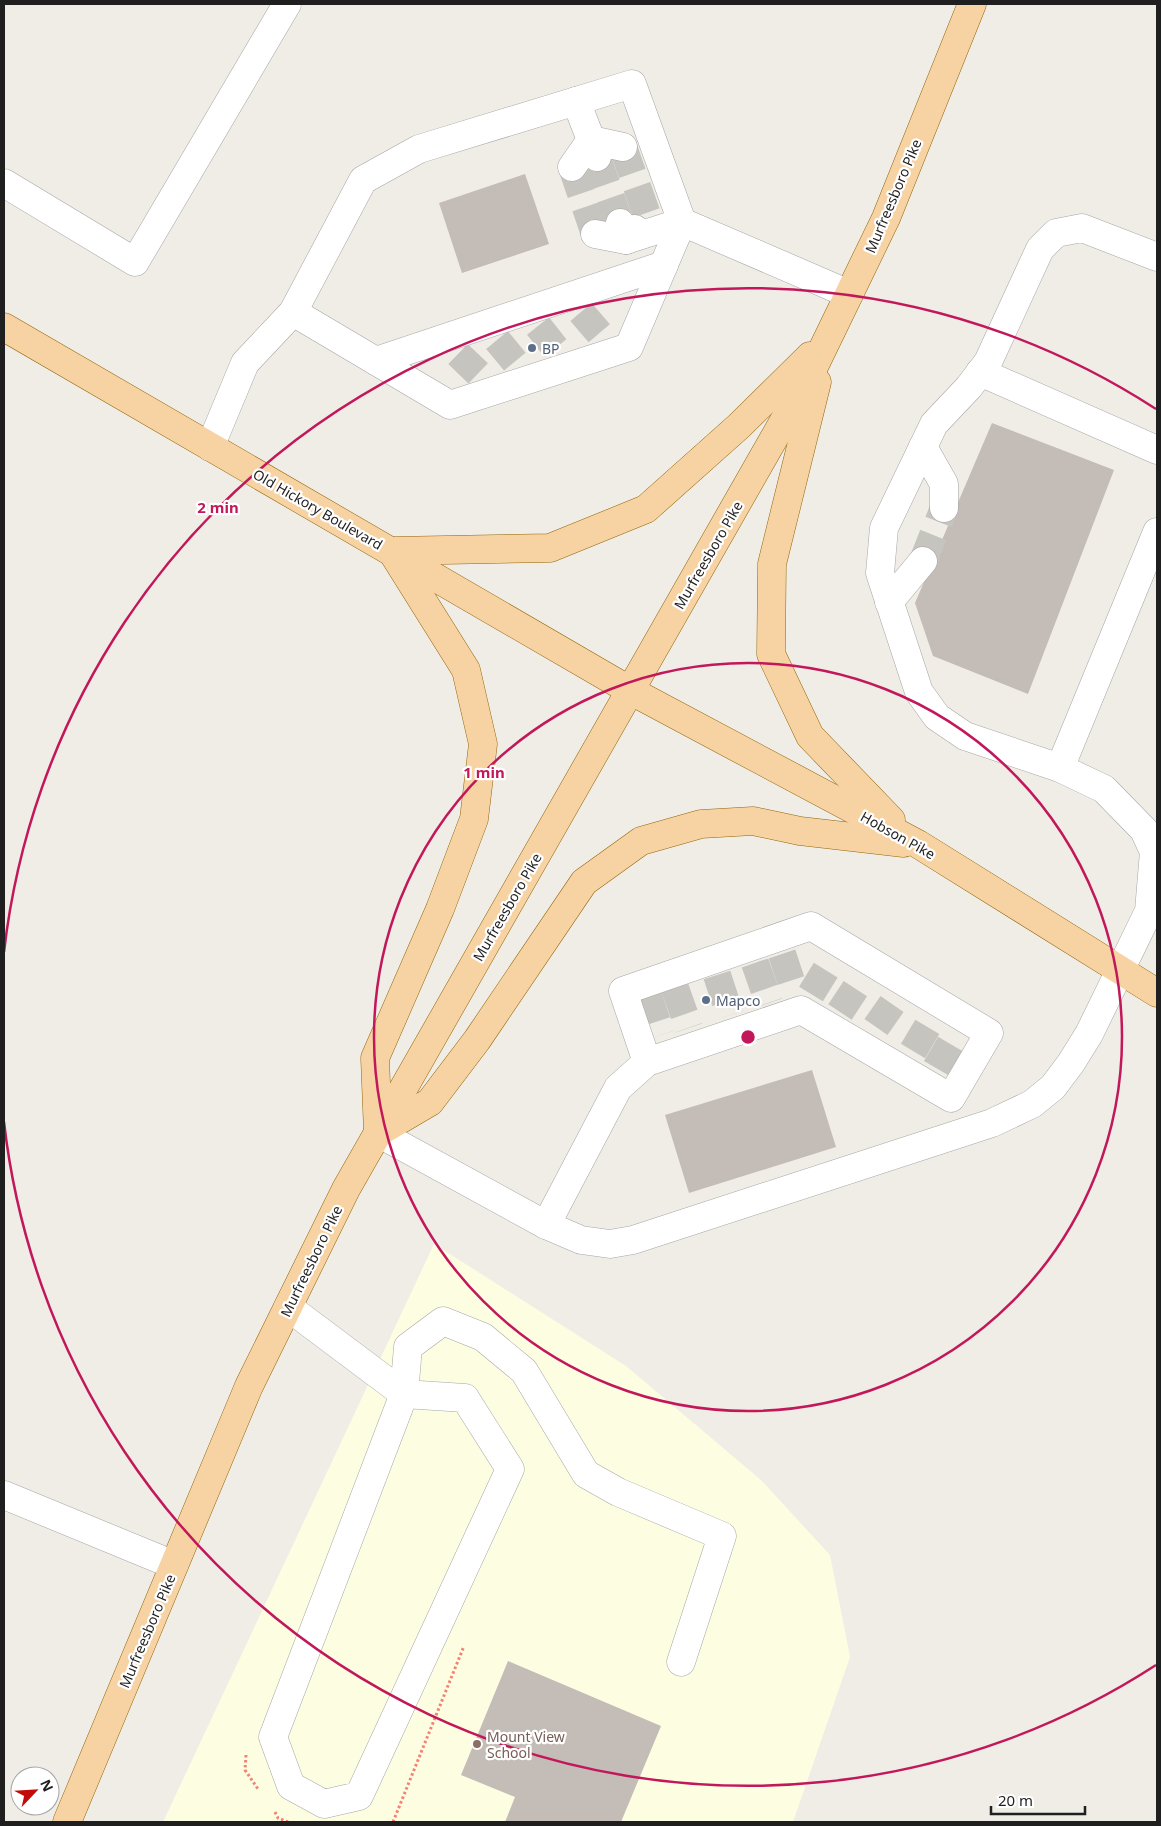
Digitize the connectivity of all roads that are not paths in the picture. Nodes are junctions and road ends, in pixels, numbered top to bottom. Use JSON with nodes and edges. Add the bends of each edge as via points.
{"nodes":[{"id":1,"x":287,"y":4,"type":"edge"},
{"id":2,"x":972,"y":4,"type":"edge"},
{"id":3,"x":576,"y":101,"type":"junction"},
{"id":4,"x":623,"y":147,"type":"dead end"},
{"id":5,"x":594,"y":149,"type":"junction"},
{"id":6,"x":572,"y":167,"type":"dead end"},
{"id":7,"x":4,"y":183,"type":"edge"},
{"id":8,"x":647,"y":215,"type":"dead end"},
{"id":9,"x":682,"y":222,"type":"junction"},
{"id":10,"x":623,"y":232,"type":"junction"},
{"id":11,"x":595,"y":234,"type":"dead end"},
{"id":12,"x":1157,"y":257,"type":"edge"},
{"id":13,"x":664,"y":265,"type":"junction"},
{"id":14,"x":849,"y":294,"type":"junction"},
{"id":15,"x":293,"y":312,"type":"junction"},
{"id":16,"x":4,"y":327,"type":"edge"},
{"id":17,"x":827,"y":340,"type":"junction"},
{"id":18,"x":376,"y":361,"type":"junction"},
{"id":19,"x":980,"y":372,"type":"junction"},
{"id":20,"x":210,"y":447,"type":"junction"},
{"id":21,"x":923,"y":447,"type":"junction"},
{"id":22,"x":1157,"y":450,"type":"edge"},
{"id":23,"x":944,"y":508,"type":"tunnel mouth"},
{"id":24,"x":1157,"y":532,"type":"edge"},
{"id":25,"x":392,"y":551,"type":"junction"},
{"id":26,"x":923,"y":561,"type":"tunnel mouth"},
{"id":27,"x":889,"y":602,"type":"junction"},
{"id":28,"x":631,"y":692,"type":"junction"},
{"id":29,"x":1060,"y":768,"type":"junction"},
{"id":30,"x":918,"y":844,"type":"junction"},
{"id":31,"x":1119,"y":971,"type":"junction"},
{"id":32,"x":1157,"y":993,"type":"edge"},
{"id":33,"x":658,"y":1050,"type":"junction"},
{"id":34,"x":950,"y":1098,"type":"junction"},
{"id":35,"x":992,"y":1123,"type":"junction"},
{"id":36,"x":378,"y":1133,"type":"junction"},
{"id":37,"x":546,"y":1225,"type":"junction"},
{"id":38,"x":288,"y":1307,"type":"junction"},
{"id":39,"x":404,"y":1394,"type":"junction"},
{"id":40,"x":4,"y":1495,"type":"edge"},
{"id":41,"x":174,"y":1565,"type":"junction"},
{"id":42,"x":681,"y":1662,"type":"dead end"},
{"id":43,"x":67,"y":1822,"type":"edge"}],
"edges":[{"from":1,"to":7,"type":"street","via":[[135,262]]},
{"from":2,"to":14,"type":"main road","name":"Murfreesboro Pike","via":[[886,218]]},
{"from":3,"to":5,"type":"street"},
{"from":3,"to":9,"type":"street","via":[[632,84]]},
{"from":3,"to":15,"type":"street","via":[[419,149],[363,180]]},
{"from":4,"to":5,"type":"street"},
{"from":5,"to":6,"type":"street"},
{"from":8,"to":10,"type":"street"},
{"from":9,"to":10,"type":"street"},
{"from":9,"to":13,"type":"street"},
{"from":9,"to":14,"type":"street"},
{"from":10,"to":11,"type":"street"},
{"from":12,"to":19,"type":"street","via":[[1082,228],[1056,233],[1040,249],[988,362]]},
{"from":13,"to":18,"type":"street","via":[[575,304],[450,347]]},
{"from":13,"to":18,"type":"street","via":[[629,347],[610,345],[491,386],[450,405]]},
{"from":14,"to":17,"type":"main road","name":"Murfreesboro Pike"},
{"from":15,"to":18,"type":"street"},
{"from":15,"to":20,"type":"street","via":[[245,364]]},
{"from":16,"to":20,"type":"main road","name":"Old Hickory Boulevard"},
{"from":17,"to":25,"type":"main road","via":[[646,509],[550,548]]},
{"from":17,"to":28,"type":"main road","name":"Murfreesboro Pike"},
{"from":17,"to":30,"type":"main road","via":[[772,564],[771,654],[810,736],[869,800]]},
{"from":19,"to":21,"type":"street","via":[[934,424]]},
{"from":19,"to":22,"type":"street"},
{"from":20,"to":25,"type":"main road","name":"Old Hickory Boulevard"},
{"from":21,"to":23,"type":"street","via":[[944,484]]},
{"from":21,"to":27,"type":"street","via":[[884,528],[880,573]]},
{"from":24,"to":29,"type":"street"},
{"from":25,"to":28,"type":"main road","name":"Old Hickory Boulevard"},
{"from":25,"to":36,"type":"main road","via":[[466,670],[483,744],[474,819],[440,909],[375,1058]]},
{"from":26,"to":27,"type":"street"},
{"from":27,"to":29,"type":"street","via":[[919,692],[938,717],[965,736]]},
{"from":28,"to":30,"type":"main road","name":"Hobson Pike"},
{"from":28,"to":36,"type":"main road","name":"Murfreesboro Pike"},
{"from":29,"to":31,"type":"street","via":[[1104,789],[1144,830],[1154,852],[1149,910]]},
{"from":30,"to":31,"type":"main road","name":"Hobson Pike"},
{"from":30,"to":36,"type":"main road","via":[[800,831],[753,821],[701,824],[641,841],[584,882],[477,1040],[430,1102]]},
{"from":31,"to":32,"type":"main road","name":"Hobson Pike"},
{"from":31,"to":35,"type":"street","via":[[1089,1034],[1053,1087],[1032,1104]]},
{"from":33,"to":34,"type":"street","via":[[802,999],[931,1076]]},
{"from":33,"to":34,"type":"street","via":[[623,990],[646,989],[780,946],[811,926],[837,952],[961,1027],[989,1033]]},
{"from":33,"to":37,"type":"street","via":[[618,1088]]},
{"from":34,"to":35,"type":"street"},
{"from":35,"to":37,"type":"street","via":[[633,1240],[610,1244],[581,1240]]},
{"from":36,"to":37,"type":"street"},
{"from":36,"to":38,"type":"main road","name":"Murfreesboro Pike","via":[[346,1189]]},
{"from":38,"to":39,"type":"street"},
{"from":38,"to":41,"type":"main road","name":"Murfreesboro Pike","via":[[249,1386]]},
{"from":39,"to":39,"type":"street","via":[[272,1738],[291,1786],[324,1804],[359,1796],[510,1469],[466,1398]]},
{"from":39,"to":42,"type":"street","via":[[408,1347],[443,1321],[484,1337],[524,1371],[586,1474],[618,1492],[722,1536]]},
{"from":40,"to":41,"type":"street"},
{"from":41,"to":43,"type":"main road","name":"Murfreesboro Pike"}]}
